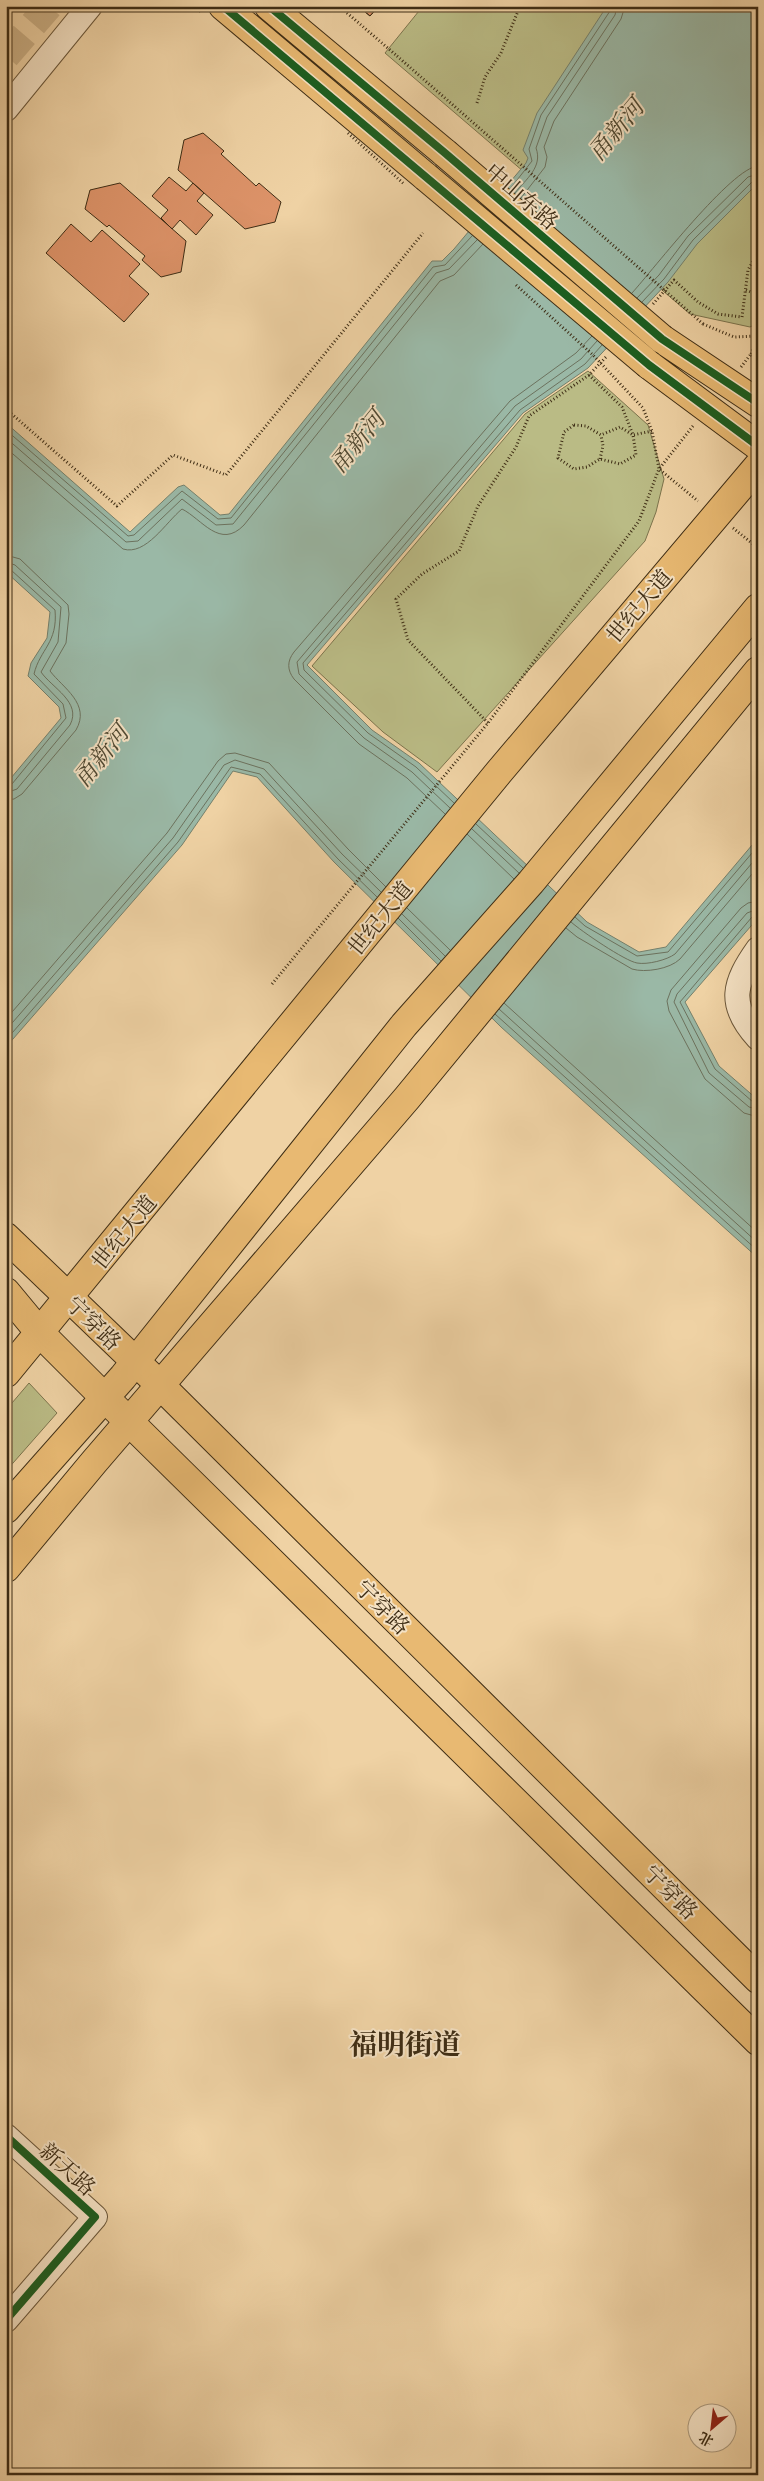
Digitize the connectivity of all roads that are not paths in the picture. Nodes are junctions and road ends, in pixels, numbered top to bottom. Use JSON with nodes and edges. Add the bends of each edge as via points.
{"nodes":[{"id":1,"x":90,"y":6,"type":"edge"},
{"id":2,"x":223,"y":6,"type":"edge"},
{"id":3,"x":269,"y":6,"type":"edge"},
{"id":4,"x":6,"y":109,"type":"edge"},
{"id":5,"x":758,"y":404,"type":"edge"},
{"id":6,"x":758,"y":446,"type":"edge"},
{"id":7,"x":758,"y":466,"type":"edge"},
{"id":8,"x":758,"y":608,"type":"edge"},
{"id":9,"x":758,"y":671,"type":"edge"},
{"id":10,"x":758,"y":949,"type":"edge"},
{"id":11,"x":758,"y":1038,"type":"edge"},
{"id":12,"x":6,"y":1237,"type":"edge"},
{"id":13,"x":6,"y":1292,"type":"edge"},
{"id":14,"x":69,"y":1298,"type":"junction"},
{"id":15,"x":40,"y":1333,"type":"junction"},
{"id":16,"x":134,"y":1361,"type":"junction"},
{"id":17,"x":6,"y":1373,"type":"edge"},
{"id":18,"x":160,"y":1385,"type":"junction"},
{"id":19,"x":104,"y":1398,"type":"junction"},
{"id":20,"x":128,"y":1422,"type":"junction"},
{"id":21,"x":6,"y":1509,"type":"edge"},
{"id":22,"x":6,"y":1568,"type":"edge"},
{"id":23,"x":758,"y":1979,"type":"edge"},
{"id":24,"x":758,"y":2041,"type":"edge"},
{"id":25,"x":6,"y":2136,"type":"edge"},
{"id":26,"x":6,"y":2320,"type":"edge"}],
"edges":[{"from":1,"to":4,"type":"street"},
{"from":2,"to":6,"type":"main road","name":"中山东路","bridge":true,"via":[[649,365]]},
{"from":3,"to":5,"type":"main road","name":"中山东路","bridge":true,"via":[[662,339]]},
{"from":7,"to":14,"type":"main road","name":"世纪大道","via":[[459,822]]},
{"from":8,"to":16,"type":"main road","via":[[531,882],[404,1025]]},
{"from":9,"to":18,"type":"main road","via":[[407,1098]]},
{"from":10,"to":11,"type":"street","via":[[737,984],[739,1006],[746,1025]]},
{"from":12,"to":14,"type":"main road","name":"宁穿路"},
{"from":13,"to":15,"type":"main road"},
{"from":14,"to":15,"type":"main road","name":"世纪大道"},
{"from":14,"to":16,"type":"main road","name":"宁穿路"},
{"from":15,"to":17,"type":"main road","name":"世纪大道"},
{"from":15,"to":19,"type":"main road"},
{"from":16,"to":18,"type":"main road","name":"宁穿路"},
{"from":16,"to":19,"type":"main road"},
{"from":18,"to":20,"type":"main road"},
{"from":18,"to":23,"type":"main road","name":"宁穿路"},
{"from":19,"to":20,"type":"main road"},
{"from":19,"to":21,"type":"main road"},
{"from":20,"to":22,"type":"main road"},
{"from":20,"to":24,"type":"main road"},
{"from":25,"to":26,"type":"street","name":"新天路","via":[[95,2217]]}]}
